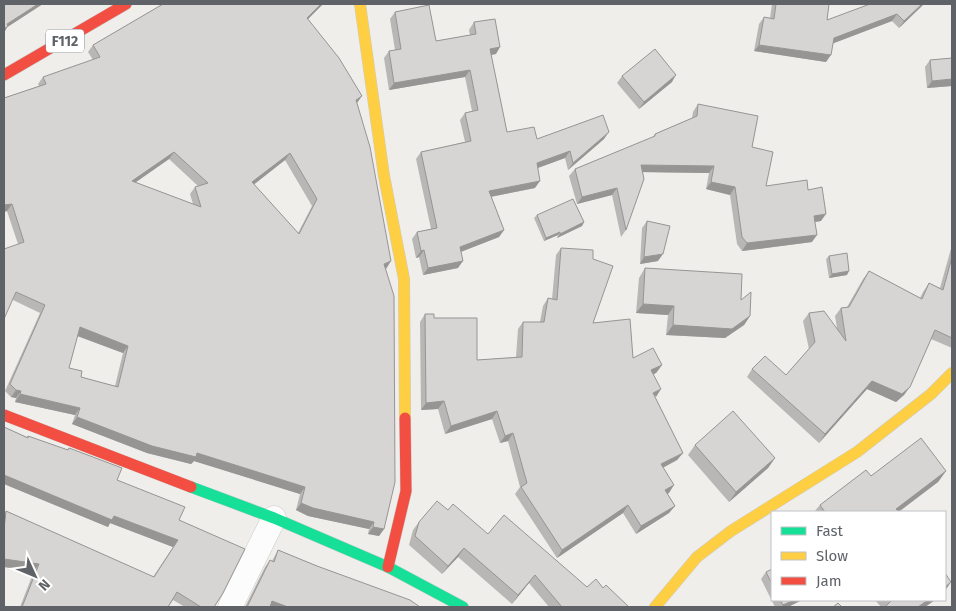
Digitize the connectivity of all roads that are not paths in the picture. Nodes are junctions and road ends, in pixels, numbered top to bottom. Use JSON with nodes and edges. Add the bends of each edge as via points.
{"nodes":[{"id":1,"x":126,"y":4,"type":"edge"},
{"id":2,"x":360,"y":4,"type":"edge"},
{"id":3,"x":4,"y":75,"type":"edge"},
{"id":4,"x":952,"y":373,"type":"edge"},
{"id":5,"x":4,"y":415,"type":"edge"},
{"id":6,"x":274,"y":518,"type":"junction"},
{"id":7,"x":388,"y":567,"type":"junction"},
{"id":8,"x":230,"y":607,"type":"edge"},
{"id":9,"x":463,"y":607,"type":"edge"},
{"id":10,"x":655,"y":607,"type":"edge"}],
"edges":[{"from":1,"to":3,"type":"street","number":"F112"},
{"from":2,"to":7,"type":"street","via":[[384,176],[404,279],[406,491]]},
{"from":4,"to":10,"type":"street","via":[[931,394],[857,452],[731,531],[697,557]]},
{"from":5,"to":6,"type":"street"},
{"from":6,"to":7,"type":"street"},
{"from":6,"to":8,"type":"street"},
{"from":7,"to":9,"type":"street"}]}
